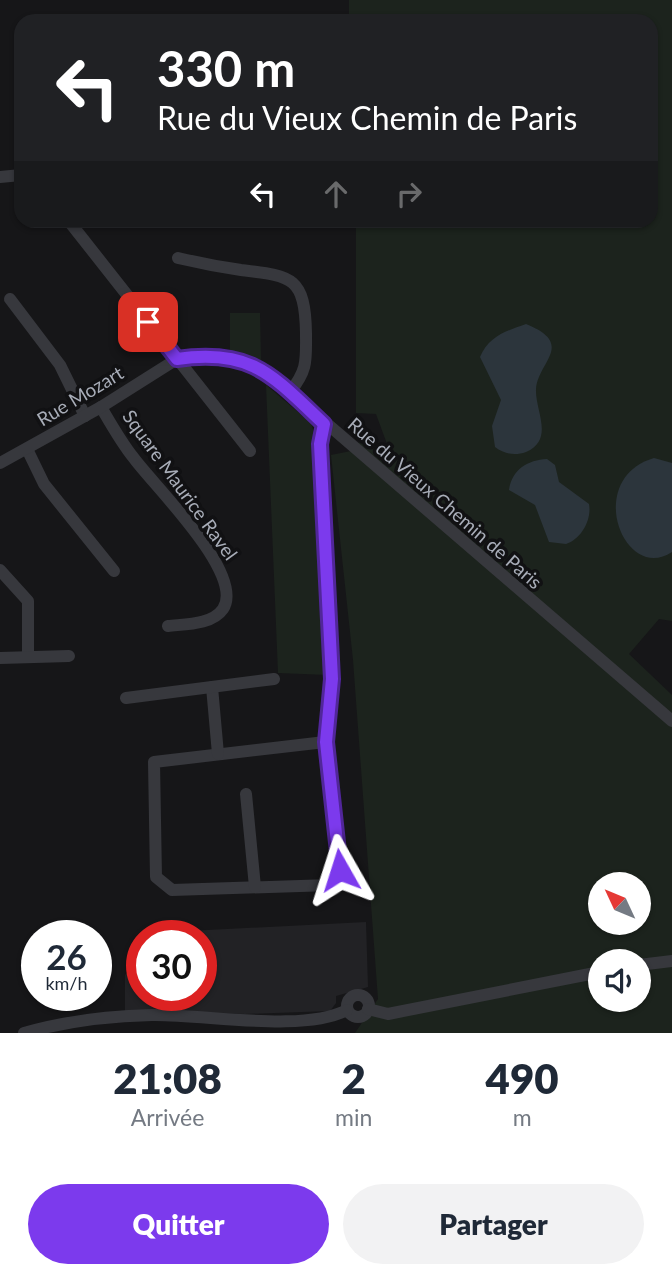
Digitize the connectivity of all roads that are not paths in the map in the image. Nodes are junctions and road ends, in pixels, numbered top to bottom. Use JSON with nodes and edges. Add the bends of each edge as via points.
{"nodes":[{"id":1,"x":74,"y":228,"type":"edge"},
{"id":2,"x":178,"y":258,"type":"dead end"},
{"id":3,"x":10,"y":299,"type":"dead end"},
{"id":4,"x":177,"y":359,"type":"junction"},
{"id":5,"x":290,"y":392,"type":"junction"},
{"id":6,"x":101,"y":407,"type":"junction"},
{"id":7,"x":85,"y":416,"type":"junction"},
{"id":8,"x":324,"y":424,"type":"junction"},
{"id":9,"x":339,"y":438,"type":"junction"},
{"id":10,"x":320,"y":444,"type":"junction"},
{"id":11,"x":0,"y":447,"type":"edge"},
{"id":12,"x":27,"y":449,"type":"junction"},
{"id":13,"x":250,"y":451,"type":"dead end"},
{"id":14,"x":3,"y":461,"type":"edge"},
{"id":15,"x":0,"y":570,"type":"edge"},
{"id":16,"x":114,"y":571,"type":"dead end"},
{"id":17,"x":168,"y":626,"type":"dead end"},
{"id":18,"x":69,"y":656,"type":"dead end"},
{"id":19,"x":28,"y":657,"type":"junction"},
{"id":20,"x":0,"y":658,"type":"edge"},
{"id":21,"x":274,"y":680,"type":"dead end"},
{"id":22,"x":212,"y":687,"type":"junction"},
{"id":23,"x":126,"y":698,"type":"dead end"},
{"id":24,"x":672,"y":721,"type":"edge"},
{"id":25,"x":326,"y":742,"type":"junction"},
{"id":26,"x":218,"y":754,"type":"junction"},
{"id":27,"x":246,"y":794,"type":"dead end"},
{"id":28,"x":331,"y":885,"type":"junction"},
{"id":29,"x":354,"y":885,"type":"dead end"},
{"id":30,"x":255,"y":887,"type":"junction"},
{"id":31,"x":672,"y":961,"type":"edge"},
{"id":32,"x":651,"y":964,"type":"edge"},
{"id":33,"x":588,"y":974,"type":"edge"},
{"id":34,"x":284,"y":1030,"type":"edge"},
{"id":35,"x":24,"y":1033,"type":"edge"}],
"edges":[{"from":1,"to":4,"type":"street"},
{"from":2,"to":5,"type":"street","via":[[269,271],[299,292],[305,304],[306,361],[303,375]]},
{"from":3,"to":7,"type":"street","via":[[60,365]]},
{"from":4,"to":5,"type":"street","name":"Rue du Vieux Chemin de Paris","via":[[200,355],[239,359]]},
{"from":4,"to":6,"type":"street","name":"Rue Mozart"},
{"from":4,"to":13,"type":"street"},
{"from":5,"to":8,"type":"street","name":"Rue du Vieux Chemin de Paris"},
{"from":6,"to":7,"type":"street","name":"Rue Mozart"},
{"from":6,"to":17,"type":"street","name":"Square Maurice Ravel","via":[[224,580],[224,608],[215,616]]},
{"from":7,"to":12,"type":"street","name":"Rue Mozart"},
{"from":8,"to":9,"type":"street","name":"Rue du Vieux Chemin de Paris"},
{"from":8,"to":10,"type":"street"},
{"from":9,"to":10,"type":"street"},
{"from":9,"to":24,"type":"street","name":"Rue du Vieux Chemin de Paris"},
{"from":10,"to":25,"type":"street","via":[[332,679]]},
{"from":11,"to":14,"type":"street"},
{"from":12,"to":14,"type":"street","name":"Rue Mozart"},
{"from":12,"to":16,"type":"street","via":[[44,484]]},
{"from":15,"to":19,"type":"street","via":[[28,601]]},
{"from":18,"to":19,"type":"street"},
{"from":19,"to":20,"type":"street"},
{"from":21,"to":22,"type":"street"},
{"from":22,"to":23,"type":"street"},
{"from":22,"to":26,"type":"street"},
{"from":25,"to":26,"type":"street"},
{"from":25,"to":28,"type":"street","via":[[340,870]]},
{"from":26,"to":30,"type":"street","via":[[154,762],[156,877],[172,890]]},
{"from":27,"to":30,"type":"street"},
{"from":28,"to":29,"type":"street"},
{"from":28,"to":30,"type":"street"},
{"from":31,"to":32,"type":"street"},
{"from":33,"to":34,"type":"street","via":[[388,1014],[368,1009],[356,1017],[347,1010],[329,1021]]},
{"from":34,"to":35,"type":"street","via":[[154,1015],[78,1020]]}]}
